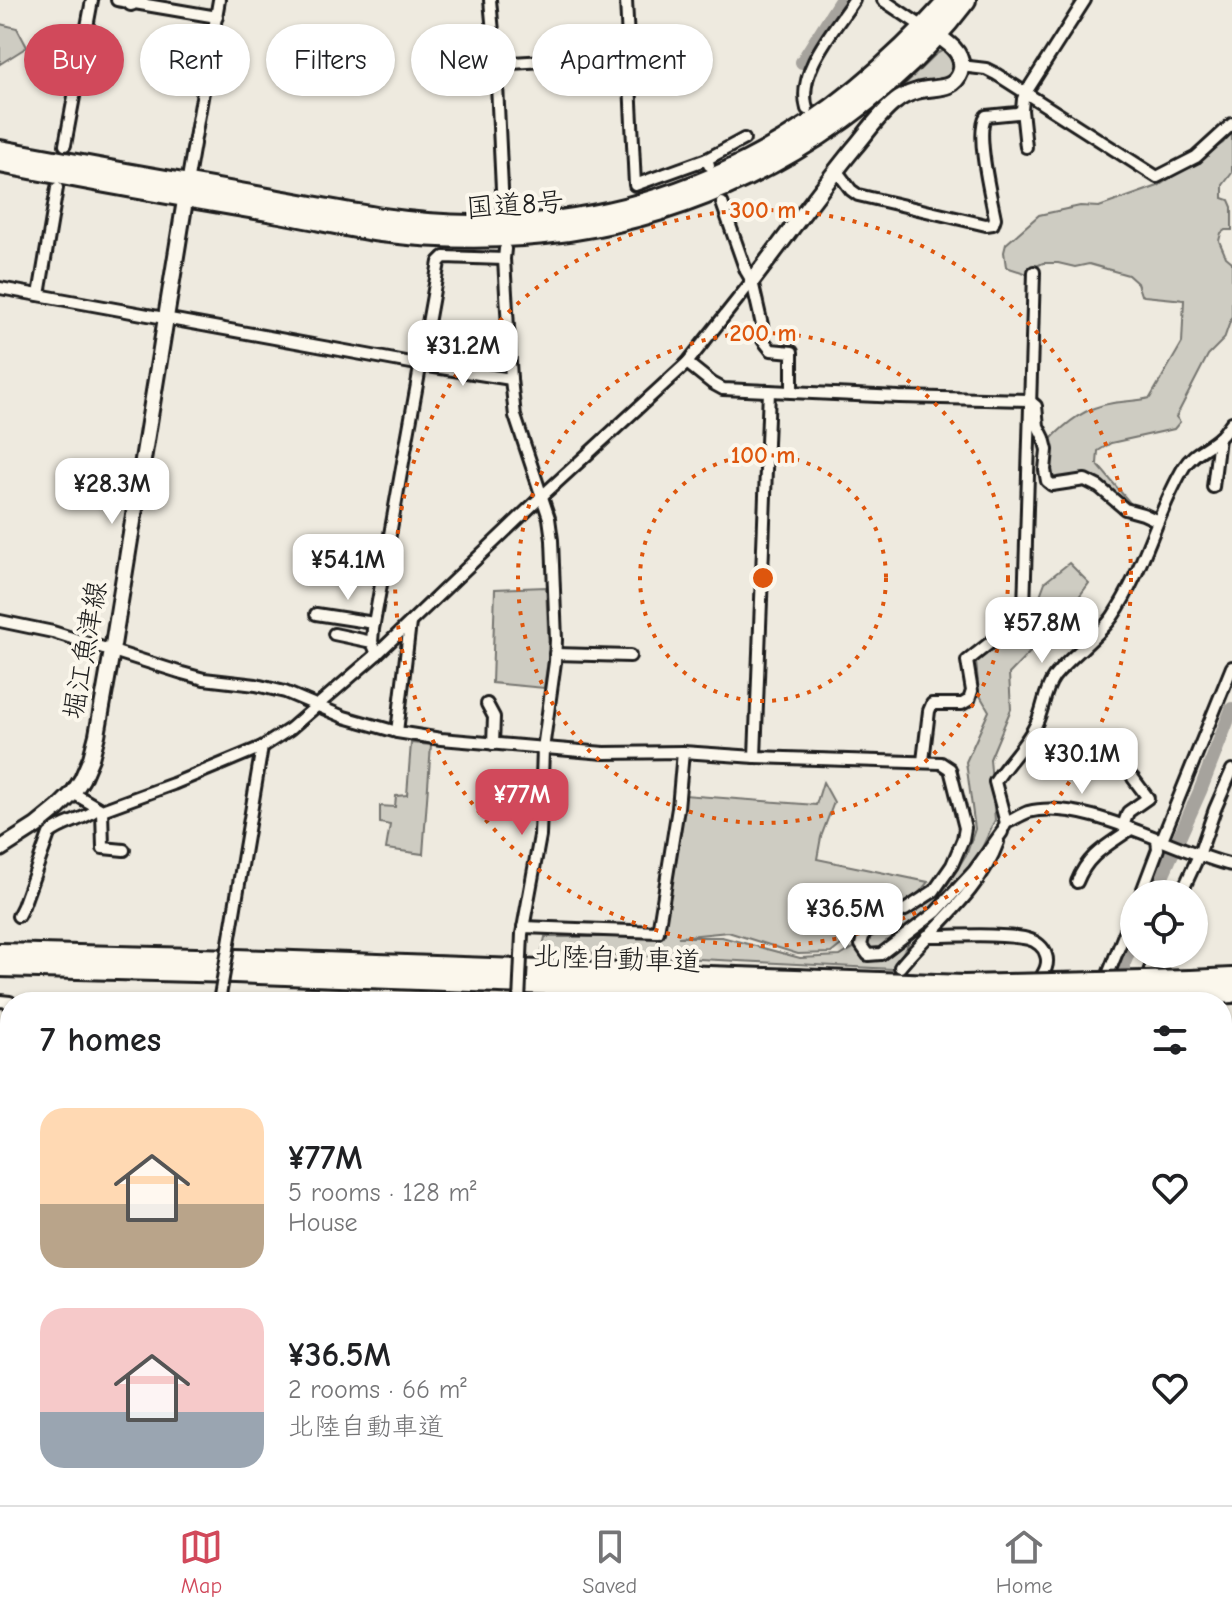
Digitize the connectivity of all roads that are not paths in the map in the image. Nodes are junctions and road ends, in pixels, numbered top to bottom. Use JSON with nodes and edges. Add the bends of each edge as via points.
{"nodes":[{"id":1,"x":92,"y":0,"type":"edge"},
{"id":2,"x":219,"y":0,"type":"edge"},
{"id":3,"x":490,"y":0,"type":"edge"},
{"id":4,"x":626,"y":0,"type":"edge"},
{"id":5,"x":854,"y":0,"type":"edge"},
{"id":6,"x":883,"y":0,"type":"edge"},
{"id":7,"x":949,"y":0,"type":"edge"},
{"id":8,"x":966,"y":0,"type":"edge"},
{"id":9,"x":1085,"y":0,"type":"edge"},
{"id":10,"x":127,"y":1,"type":"edge"},
{"id":11,"x":217,"y":17,"type":"junction"},
{"id":12,"x":492,"y":24,"type":"edge"},
{"id":13,"x":627,"y":24,"type":"edge"},
{"id":14,"x":930,"y":31,"type":"junction"},
{"id":15,"x":961,"y":66,"type":"junction"},
{"id":16,"x":1025,"y":94,"type":"junction"},
{"id":17,"x":498,"y":96,"type":"edge"},
{"id":18,"x":631,"y":96,"type":"edge"},
{"id":19,"x":807,"y":109,"type":"dead end"},
{"id":20,"x":1022,"y":110,"type":"junction"},
{"id":21,"x":1232,"y":124,"type":"edge"},
{"id":22,"x":744,"y":139,"type":"dead end"},
{"id":23,"x":65,"y":145,"type":"dead end"},
{"id":24,"x":1026,"y":147,"type":"dead end"},
{"id":25,"x":0,"y":150,"type":"edge"},
{"id":26,"x":0,"y":163,"type":"edge"},
{"id":27,"x":836,"y":170,"type":"junction"},
{"id":28,"x":57,"y":188,"type":"dead end"},
{"id":29,"x":187,"y":191,"type":"junction"},
{"id":30,"x":722,"y":203,"type":"dead end"},
{"id":31,"x":503,"y":210,"type":"dead end"},
{"id":32,"x":1034,"y":272,"type":"dead end"},
{"id":33,"x":752,"y":281,"type":"junction"},
{"id":34,"x":0,"y":288,"type":"edge"},
{"id":35,"x":39,"y":295,"type":"junction"},
{"id":36,"x":167,"y":318,"type":"junction"},
{"id":37,"x":687,"y":363,"type":"junction"},
{"id":38,"x":422,"y":365,"type":"junction"},
{"id":39,"x":511,"y":379,"type":"junction"},
{"id":40,"x":769,"y":391,"type":"junction"},
{"id":41,"x":792,"y":392,"type":"junction"},
{"id":42,"x":1029,"y":400,"type":"junction"},
{"id":43,"x":1232,"y":422,"type":"edge"},
{"id":44,"x":1219,"y":438,"type":"junction"},
{"id":45,"x":1213,"y":487,"type":"dead end"},
{"id":46,"x":542,"y":496,"type":"junction"},
{"id":47,"x":1158,"y":521,"type":"junction"},
{"id":48,"x":316,"y":614,"type":"dead end"},
{"id":49,"x":0,"y":621,"type":"edge"},
{"id":50,"x":374,"y":623,"type":"junction"},
{"id":51,"x":410,"y":623,"type":"junction"},
{"id":52,"x":334,"y":634,"type":"dead end"},
{"id":53,"x":372,"y":642,"type":"junction"},
{"id":54,"x":112,"y":651,"type":"junction"},
{"id":55,"x":377,"y":654,"type":"junction"},
{"id":56,"x":555,"y":654,"type":"junction"},
{"id":57,"x":630,"y":656,"type":"dead end"},
{"id":58,"x":1232,"y":667,"type":"edge"},
{"id":59,"x":487,"y":704,"type":"dead end"},
{"id":60,"x":317,"y":707,"type":"junction"},
{"id":61,"x":397,"y":732,"type":"junction"},
{"id":62,"x":493,"y":744,"type":"junction"},
{"id":63,"x":262,"y":747,"type":"junction"},
{"id":64,"x":543,"y":749,"type":"junction"},
{"id":65,"x":683,"y":752,"type":"junction"},
{"id":66,"x":755,"y":757,"type":"junction"},
{"id":67,"x":923,"y":761,"type":"junction"},
{"id":68,"x":1232,"y":770,"type":"edge"},
{"id":69,"x":1133,"y":778,"type":"dead end"},
{"id":70,"x":73,"y":793,"type":"junction"},
{"id":71,"x":100,"y":810,"type":"junction"},
{"id":72,"x":1004,"y":828,"type":"junction"},
{"id":73,"x":1127,"y":828,"type":"junction"},
{"id":74,"x":1158,"y":840,"type":"junction"},
{"id":75,"x":0,"y":849,"type":"edge"},
{"id":76,"x":124,"y":850,"type":"dead end"},
{"id":77,"x":1198,"y":855,"type":"junction"},
{"id":78,"x":1232,"y":865,"type":"edge"},
{"id":79,"x":1146,"y":880,"type":"edge"},
{"id":80,"x":1187,"y":880,"type":"edge"},
{"id":81,"x":1077,"y":882,"type":"dead end"},
{"id":82,"x":18,"y":916,"type":"dead end"},
{"id":83,"x":522,"y":930,"type":"junction"},
{"id":84,"x":927,"y":936,"type":"junction"},
{"id":85,"x":1120,"y":945,"type":"edge"},
{"id":86,"x":0,"y":953,"type":"edge"},
{"id":87,"x":0,"y":967,"type":"edge"},
{"id":88,"x":900,"y":967,"type":"dead end"},
{"id":89,"x":1151,"y":968,"type":"edge"},
{"id":90,"x":1232,"y":978,"type":"edge"},
{"id":91,"x":966,"y":991,"type":"junction"},
{"id":92,"x":221,"y":992,"type":"edge"},
{"id":93,"x":519,"y":992,"type":"edge"},
{"id":94,"x":745,"y":992,"type":"edge"},
{"id":95,"x":942,"y":992,"type":"edge"},
{"id":96,"x":982,"y":992,"type":"edge"},
{"id":97,"x":1033,"y":992,"type":"edge"},
{"id":98,"x":1101,"y":992,"type":"edge"},
{"id":99,"x":1142,"y":992,"type":"edge"}],
"edges":[{"from":1,"to":23,"type":"street"},
{"from":2,"to":11,"type":"street"},
{"from":3,"to":12,"type":"street"},
{"from":4,"to":13,"type":"street"},
{"from":5,"to":19,"type":"street","via":[[810,68]]},
{"from":6,"to":14,"type":"street"},
{"from":7,"to":14,"type":"highway","name":"国道8号"},
{"from":8,"to":14,"type":"highway","name":"国道8号"},
{"from":9,"to":16,"type":"street"},
{"from":10,"to":11,"type":"street"},
{"from":11,"to":29,"type":"street"},
{"from":14,"to":15,"type":"main road","via":[[959,55]]},
{"from":14,"to":29,"type":"highway","name":"国道8号","via":[[779,145],[691,188],[640,204],[554,221],[457,225]]},
{"from":15,"to":16,"type":"street","via":[[986,69]]},
{"from":15,"to":27,"type":"main road","via":[[953,83],[896,101]]},
{"from":16,"to":20,"type":"street"},
{"from":16,"to":21,"type":"street","via":[[1157,177],[1196,157]]},
{"from":17,"to":31,"type":"street"},
{"from":18,"to":22,"type":"street","via":[[635,185],[708,162]]},
{"from":20,"to":24,"type":"street"},
{"from":20,"to":27,"type":"street","via":[[986,116],[983,122],[993,224],[858,195]]},
{"from":25,"to":29,"type":"highway","name":"国道8号"},
{"from":26,"to":29,"type":"highway","name":"国道8号"},
{"from":27,"to":33,"type":"main road"},
{"from":28,"to":35,"type":"street"},
{"from":29,"to":36,"type":"main road","name":"堀江魚津線"},
{"from":30,"to":33,"type":"street"},
{"from":32,"to":42,"type":"street"},
{"from":33,"to":37,"type":"street"},
{"from":33,"to":41,"type":"street","via":[[763,340],[771,350],[792,352]]},
{"from":34,"to":35,"type":"street"},
{"from":35,"to":36,"type":"street"},
{"from":36,"to":38,"type":"street"},
{"from":36,"to":54,"type":"main road","name":"堀江魚津線"},
{"from":37,"to":40,"type":"street","via":[[723,389]]},
{"from":37,"to":46,"type":"street"},
{"from":38,"to":39,"type":"street"},
{"from":38,"to":39,"type":"street","via":[[439,262],[444,257],[505,254]]},
{"from":38,"to":50,"type":"street"},
{"from":39,"to":46,"type":"street","via":[[515,416]]},
{"from":40,"to":41,"type":"street"},
{"from":40,"to":66,"type":"street"},
{"from":41,"to":42,"type":"street"},
{"from":42,"to":47,"type":"street","via":[[1036,406],[1047,450],[1047,481],[1052,485],[1085,480],[1125,509]]},
{"from":42,"to":67,"type":"street","via":[[1024,609],[1020,619],[967,661],[969,700],[932,704]]},
{"from":43,"to":44,"type":"street"},
{"from":44,"to":45,"type":"street"},
{"from":44,"to":47,"type":"street","via":[[1185,465]]},
{"from":46,"to":51,"type":"street"},
{"from":46,"to":56,"type":"street","via":[[552,540]]},
{"from":47,"to":72,"type":"street","via":[[1111,619],[1056,675],[1038,720],[995,782]]},
{"from":48,"to":50,"type":"street"},
{"from":49,"to":54,"type":"street"},
{"from":50,"to":53,"type":"street"},
{"from":51,"to":55,"type":"street"},
{"from":51,"to":61,"type":"street"},
{"from":52,"to":53,"type":"street"},
{"from":53,"to":55,"type":"street"},
{"from":54,"to":60,"type":"street","via":[[204,679],[285,692]]},
{"from":54,"to":70,"type":"main road","name":"堀江魚津線","via":[[91,758]]},
{"from":55,"to":60,"type":"street"},
{"from":56,"to":57,"type":"street"},
{"from":56,"to":64,"type":"street"},
{"from":58,"to":74,"type":"street"},
{"from":59,"to":62,"type":"street","via":[[494,717]]},
{"from":60,"to":61,"type":"street"},
{"from":60,"to":63,"type":"street"},
{"from":61,"to":62,"type":"street"},
{"from":62,"to":64,"type":"street"},
{"from":63,"to":71,"type":"street"},
{"from":63,"to":92,"type":"street","bridge":true},
{"from":64,"to":65,"type":"street"},
{"from":64,"to":83,"type":"street","via":[[540,836]]},
{"from":65,"to":66,"type":"street"},
{"from":65,"to":83,"type":"street","via":[[658,932]]},
{"from":66,"to":67,"type":"street"},
{"from":67,"to":72,"type":"street","via":[[950,769],[963,839],[934,891],[864,933],[861,945],[868,955],[881,954],[936,912]]},
{"from":68,"to":77,"type":"street"},
{"from":69,"to":73,"type":"street","via":[[1148,798],[1128,812]]},
{"from":70,"to":71,"type":"street"},
{"from":70,"to":75,"type":"main road","name":"堀江魚津線"},
{"from":71,"to":76,"type":"street","via":[[103,848]]},
{"from":71,"to":82,"type":"street","via":[[49,834]]},
{"from":72,"to":73,"type":"street","via":[[1025,813],[1041,810],[1070,811]]},
{"from":72,"to":84,"type":"street","via":[[971,890]]},
{"from":73,"to":74,"type":"street"},
{"from":73,"to":81,"type":"street","via":[[1090,859]]},
{"from":74,"to":77,"type":"street"},
{"from":74,"to":79,"type":"street"},
{"from":77,"to":78,"type":"street"},
{"from":77,"to":80,"type":"street"},
{"from":83,"to":93,"type":"street","bridge":true},
{"from":84,"to":88,"type":"street"},
{"from":84,"to":97,"type":"street","via":[[1029,940],[1040,946],[1047,966]]},
{"from":85,"to":98,"type":"street"},
{"from":86,"to":91,"type":"highway","name":"北陸自動車道"},
{"from":87,"to":94,"type":"highway","name":"北陸自動車道"},
{"from":89,"to":99,"type":"street"},
{"from":90,"to":91,"type":"highway","name":"北陸自動車道","bridge":true},
{"from":91,"to":95,"type":"highway","name":"北陸自動車道"},
{"from":91,"to":96,"type":"highway","name":"北陸自動車道","bridge":true}]}
